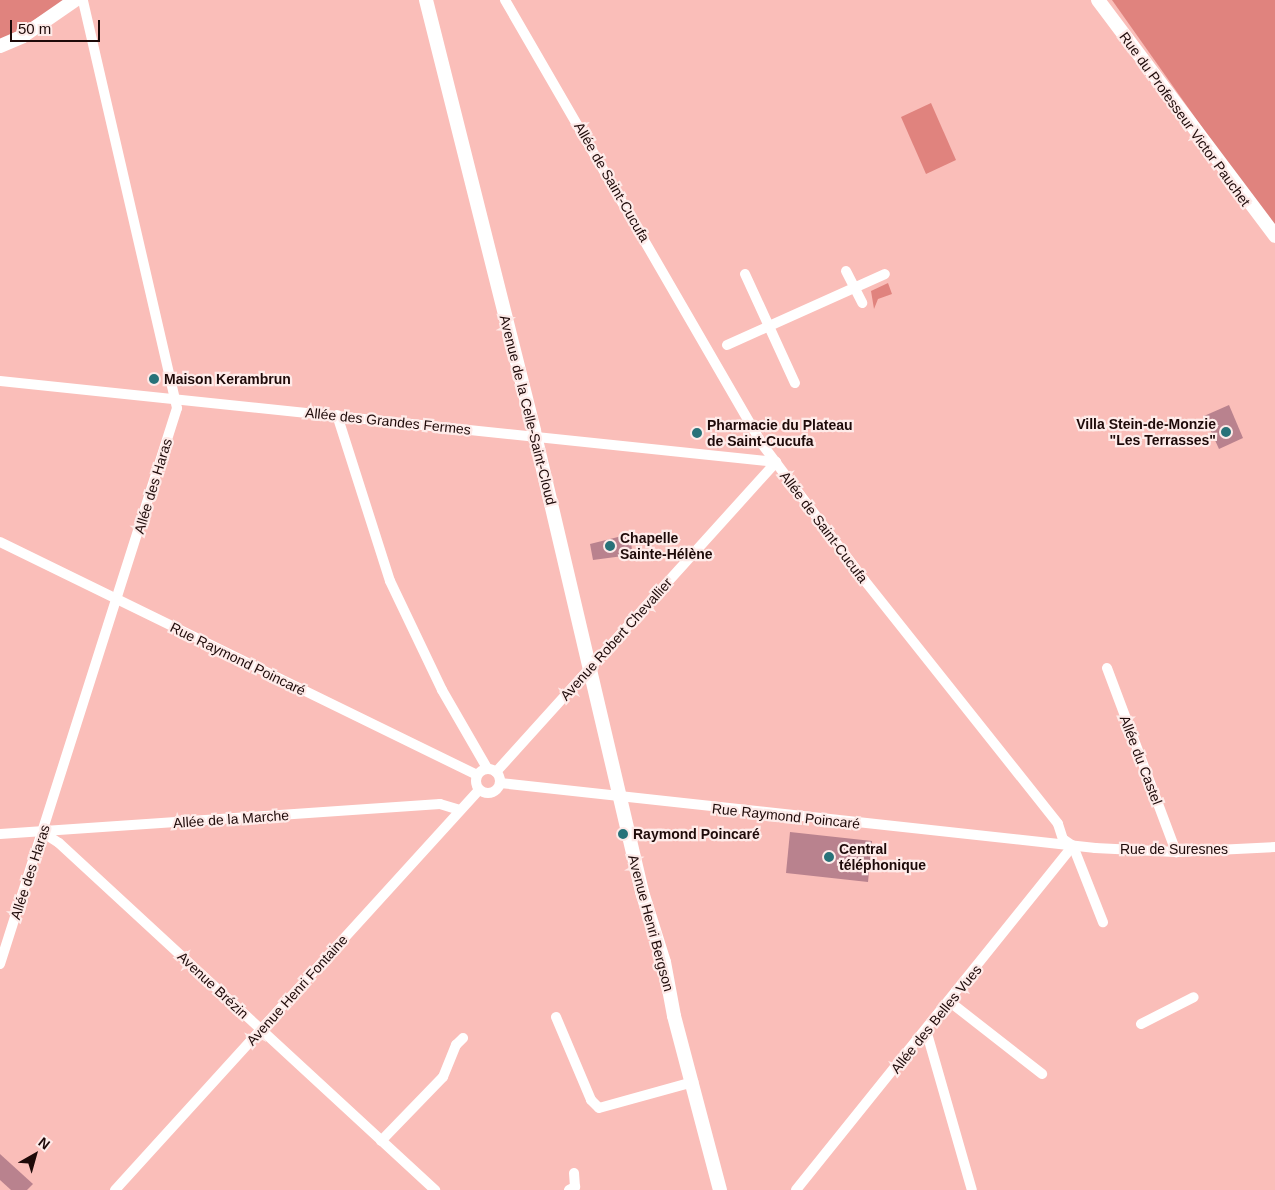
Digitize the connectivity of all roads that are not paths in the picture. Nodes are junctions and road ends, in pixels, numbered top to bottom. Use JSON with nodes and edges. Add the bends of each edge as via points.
{"nodes":[{"id":1,"x":75,"y":0,"type":"edge"},
{"id":2,"x":83,"y":0,"type":"edge"},
{"id":3,"x":426,"y":0,"type":"edge"},
{"id":4,"x":506,"y":0,"type":"edge"},
{"id":5,"x":1098,"y":0,"type":"edge"},
{"id":6,"x":0,"y":46,"type":"edge"},
{"id":7,"x":1275,"y":236,"type":"edge"},
{"id":8,"x":846,"y":271,"type":"dead end"},
{"id":9,"x":745,"y":274,"type":"dead end"},
{"id":10,"x":885,"y":274,"type":"dead end"},
{"id":11,"x":854,"y":288,"type":"junction"},
{"id":12,"x":862,"y":304,"type":"dead end"},
{"id":13,"x":770,"y":326,"type":"junction"},
{"id":14,"x":727,"y":346,"type":"dead end"},
{"id":15,"x":0,"y":381,"type":"edge"},
{"id":16,"x":796,"y":383,"type":"dead end"},
{"id":17,"x":176,"y":399,"type":"junction"},
{"id":18,"x":337,"y":415,"type":"junction"},
{"id":19,"x":536,"y":437,"type":"junction"},
{"id":20,"x":776,"y":462,"type":"junction"},
{"id":21,"x":0,"y":542,"type":"edge"},
{"id":22,"x":117,"y":599,"type":"junction"},
{"id":23,"x":1107,"y":668,"type":"dead end"},
{"id":24,"x":589,"y":669,"type":"junction"},
{"id":25,"x":492,"y":770,"type":"junction"},
{"id":26,"x":477,"y":775,"type":"junction"},
{"id":27,"x":500,"y":783,"type":"junction"},
{"id":28,"x":479,"y":790,"type":"junction"},
{"id":29,"x":620,"y":799,"type":"junction"},
{"id":30,"x":460,"y":810,"type":"junction"},
{"id":31,"x":625,"y":822,"type":"joint"},
{"id":32,"x":42,"y":832,"type":"junction"},
{"id":33,"x":0,"y":834,"type":"edge"},
{"id":34,"x":1073,"y":846,"type":"junction"},
{"id":35,"x":1275,"y":847,"type":"edge"},
{"id":36,"x":1176,"y":852,"type":"junction"},
{"id":37,"x":1103,"y":922,"type":"dead end"},
{"id":38,"x":0,"y":964,"type":"edge"},
{"id":39,"x":1194,"y":997,"type":"dead end"},
{"id":40,"x":950,"y":1002,"type":"junction"},
{"id":41,"x":556,"y":1018,"type":"dead end"},
{"id":42,"x":1141,"y":1024,"type":"dead end"},
{"id":43,"x":261,"y":1030,"type":"junction"},
{"id":44,"x":926,"y":1030,"type":"junction"},
{"id":45,"x":463,"y":1038,"type":"dead end"},
{"id":46,"x":1042,"y":1074,"type":"dead end"},
{"id":47,"x":693,"y":1082,"type":"junction"},
{"id":48,"x":381,"y":1141,"type":"junction"},
{"id":49,"x":574,"y":1173,"type":"dead end"},
{"id":50,"x":115,"y":1190,"type":"edge"},
{"id":51,"x":435,"y":1190,"type":"edge"},
{"id":52,"x":569,"y":1190,"type":"edge"},
{"id":53,"x":720,"y":1190,"type":"edge"},
{"id":54,"x":796,"y":1190,"type":"edge"},
{"id":55,"x":972,"y":1190,"type":"edge"}],
"edges":[{"from":1,"to":6,"type":"street","via":[[23,36]]},
{"from":2,"to":17,"type":"street","name":"Allée des Haras"},
{"from":3,"to":19,"type":"street","name":"Avenue de la Celle-Saint-Cloud"},
{"from":4,"to":20,"type":"street","name":"Allée de Saint-Cucufa"},
{"from":5,"to":7,"type":"street","name":"Rue du Professeur Victor Pauchet"},
{"from":8,"to":11,"type":"street"},
{"from":9,"to":13,"type":"street"},
{"from":10,"to":11,"type":"street"},
{"from":11,"to":12,"type":"street"},
{"from":11,"to":13,"type":"street"},
{"from":13,"to":14,"type":"street"},
{"from":13,"to":16,"type":"street"},
{"from":15,"to":17,"type":"street","name":"Allée des Grandes Fermes"},
{"from":17,"to":18,"type":"street","name":"Allée des Grandes Fermes"},
{"from":17,"to":22,"type":"street","name":"Allée des Haras","via":[[177,408]]},
{"from":18,"to":19,"type":"street","name":"Allée des Grandes Fermes"},
{"from":18,"to":25,"type":"street","via":[[390,581],[442,690]]},
{"from":19,"to":20,"type":"street","name":"Allée des Grandes Fermes"},
{"from":19,"to":24,"type":"street","name":"Avenue de la Celle-Saint-Cloud"},
{"from":20,"to":24,"type":"street","name":"Avenue Robert Chevallier"},
{"from":20,"to":34,"type":"street","name":"Allée de Saint-Cucufa","via":[[1058,824],[1063,839]]},
{"from":21,"to":22,"type":"street","name":"Rue Raymond Poincaré"},
{"from":22,"to":26,"type":"street","name":"Rue Raymond Poincaré"},
{"from":22,"to":32,"type":"street","name":"Allée des Haras"},
{"from":23,"to":36,"type":"street","name":"Allée du Castel"},
{"from":24,"to":25,"type":"street","name":"Avenue Robert Chevallier"},
{"from":24,"to":29,"type":"street","name":"Avenue de la Celle-Saint-Cloud"},
{"from":25,"to":26,"type":"street","name":"Avenue Robert Chevallier"},
{"from":25,"to":27,"type":"street"},
{"from":26,"to":28,"type":"street"},
{"from":27,"to":28,"type":"street","via":[[494,792]]},
{"from":27,"to":29,"type":"street","name":"Rue Raymond Poincaré"},
{"from":28,"to":30,"type":"street","name":"Avenue Henri Fontaine"},
{"from":29,"to":31,"type":"street","name":"Avenue de la Celle-Saint-Cloud"},
{"from":29,"to":34,"type":"street","name":"Rue Raymond Poincaré"},
{"from":30,"to":32,"type":"street","name":"Allée de la Marche","via":[[440,804]]},
{"from":30,"to":43,"type":"street","name":"Avenue Henri Fontaine"},
{"from":31,"to":47,"type":"street","name":"Avenue Henri Bergson"},
{"from":32,"to":33,"type":"street","name":"Allée de la Marche"},
{"from":32,"to":38,"type":"street","name":"Allée des Haras"},
{"from":32,"to":43,"type":"street","name":"Avenue Brézin","via":[[59,843]]},
{"from":34,"to":36,"type":"street","name":"Rue de Suresnes"},
{"from":34,"to":37,"type":"street","name":"Allée de Saint-Cucufa"},
{"from":34,"to":40,"type":"street","name":"Allée des Belles Vues"},
{"from":35,"to":36,"type":"street","name":"Rue de Suresnes"},
{"from":39,"to":42,"type":"street"},
{"from":40,"to":44,"type":"street","name":"Allée des Belles Vues"},
{"from":40,"to":46,"type":"street"},
{"from":41,"to":47,"type":"street","via":[[592,1100],[599,1108]]},
{"from":43,"to":48,"type":"street","name":"Avenue Brézin"},
{"from":43,"to":50,"type":"street","name":"Avenue Henri Fontaine"},
{"from":44,"to":54,"type":"street","name":"Allée des Belles Vues"},
{"from":44,"to":55,"type":"street"},
{"from":45,"to":48,"type":"street","via":[[456,1045],[443,1077]]},
{"from":47,"to":53,"type":"street","name":"Avenue Henri Bergson"},
{"from":48,"to":51,"type":"street","name":"Avenue Brézin"},
{"from":49,"to":52,"type":"street","via":[[574,1187]]}]}
